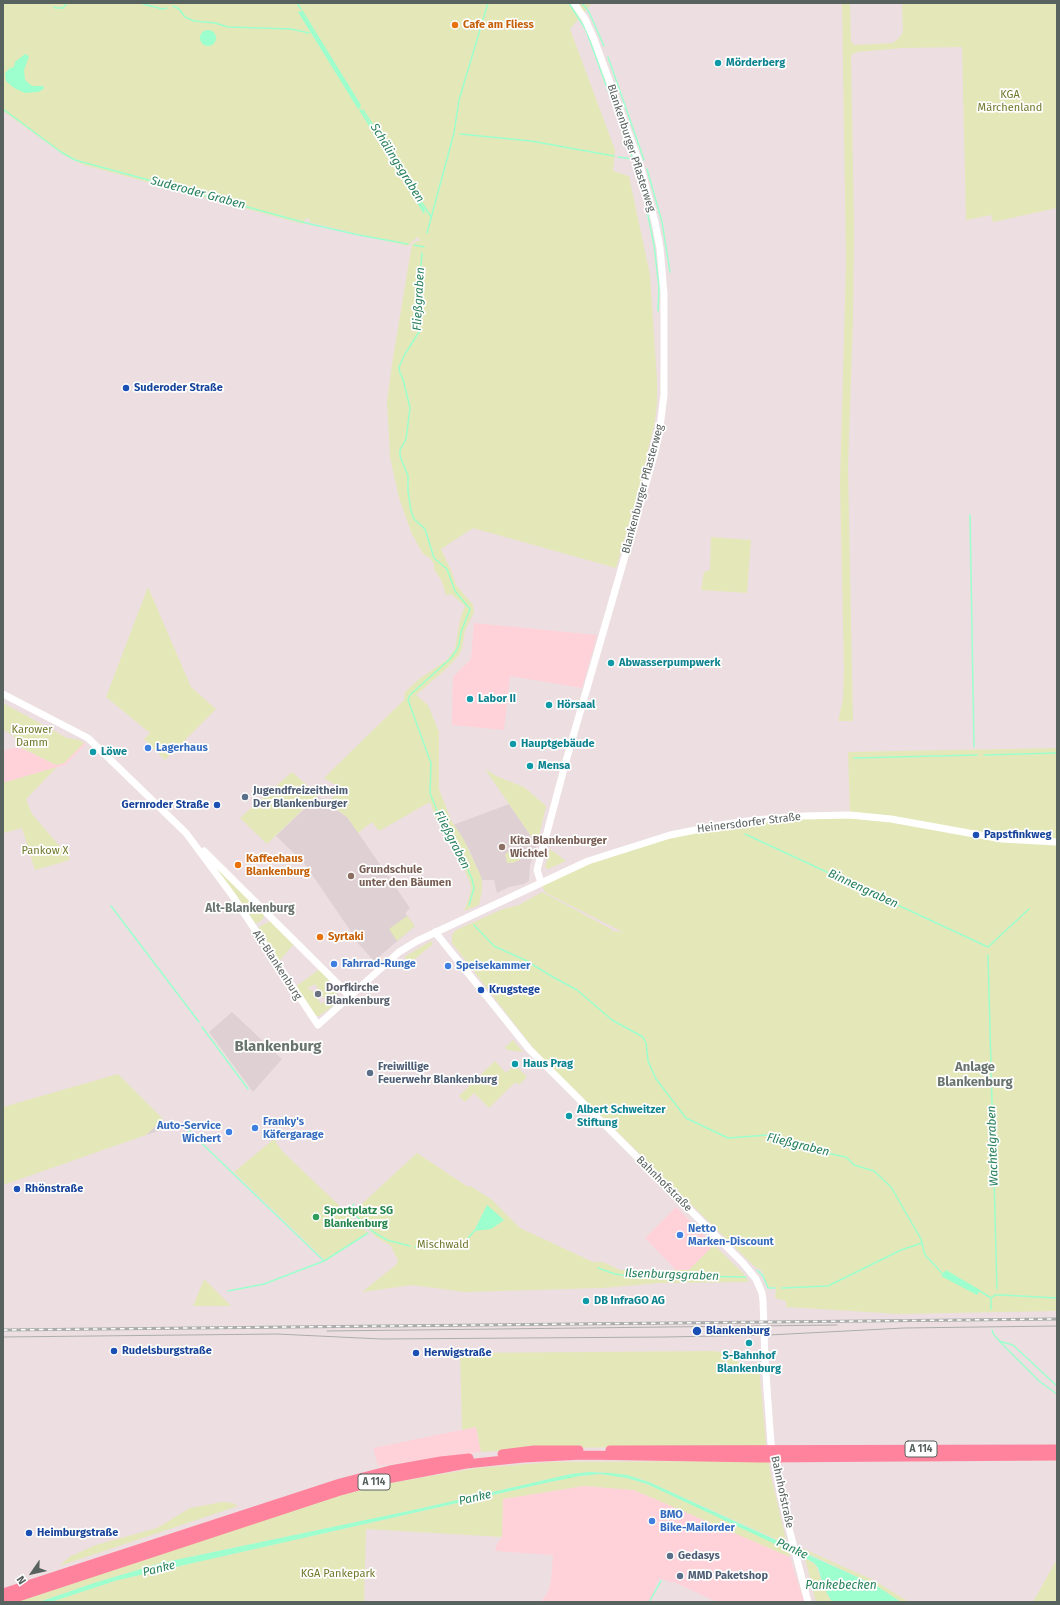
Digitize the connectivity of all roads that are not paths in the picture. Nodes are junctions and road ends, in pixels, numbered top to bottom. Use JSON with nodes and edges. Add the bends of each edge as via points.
{"nodes":[{"id":1,"x":574,"y":3,"type":"edge"},
{"id":2,"x":3,"y":694,"type":"edge"},
{"id":3,"x":1057,"y":842,"type":"edge"},
{"id":4,"x":196,"y":845,"type":"junction"},
{"id":5,"x":541,"y":883,"type":"junction"},
{"id":6,"x":435,"y":932,"type":"junction"},
{"id":7,"x":350,"y":997,"type":"junction"},
{"id":8,"x":1057,"y":1449,"type":"edge"},
{"id":9,"x":785,"y":1453,"type":"junction"},
{"id":10,"x":761,"y":1454,"type":"junction"},
{"id":11,"x":1057,"y":1456,"type":"edge"},
{"id":12,"x":3,"y":1593,"type":"edge"},
{"id":13,"x":3,"y":1602,"type":"edge"},
{"id":14,"x":808,"y":1602,"type":"edge"}],
"edges":[{"from":1,"to":5,"type":"main road","name":"Blankenburger Pflasterweg","via":[[594,39],[640,165],[655,222],[664,294],[664,395],[653,459],[537,870]]},
{"from":2,"to":4,"type":"main road","name":"Alt-Blankenburg","via":[[88,738]]},
{"from":3,"to":5,"type":"main road","name":"Heinersdorfer Straße","via":[[982,836],[892,819],[850,815],[804,816],[726,824],[670,835],[588,861]]},
{"from":4,"to":7,"type":"main road","name":"Alt-Blankenburg"},
{"from":4,"to":7,"type":"main road","name":"Alt-Blankenburg","via":[[318,1025]]},
{"from":5,"to":6,"type":"main road","name":"Heinersdorfer Straße"},
{"from":6,"to":7,"type":"main road","via":[[399,952]]},
{"from":6,"to":14,"type":"main road","name":"Bahnhofstraße","via":[[529,1049],[756,1279],[763,1301],[770,1433],[778,1482]]},
{"from":8,"to":9,"type":"highway","number":"A 114"},
{"from":9,"to":10,"type":"highway","number":"A 114"},
{"from":9,"to":11,"type":"highway","number":"A 114"},
{"from":10,"to":12,"type":"highway","number":"A 114","via":[[534,1450],[411,1466],[340,1483]]},
{"from":10,"to":13,"type":"highway","number":"A 114","via":[[523,1458],[422,1472],[337,1492]]}]}
